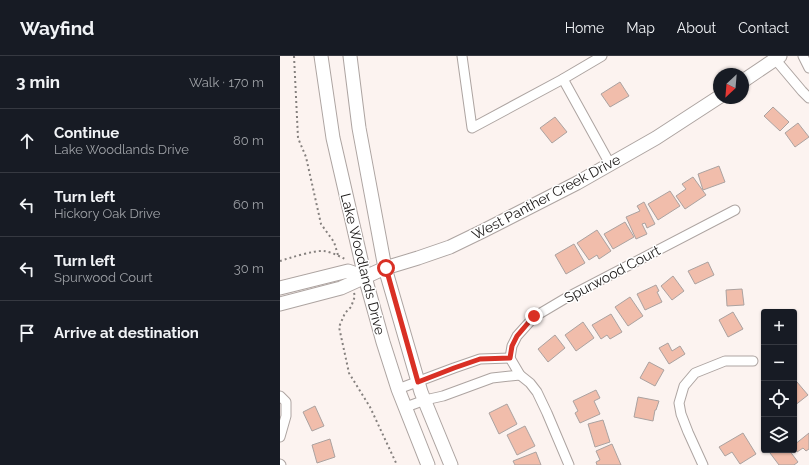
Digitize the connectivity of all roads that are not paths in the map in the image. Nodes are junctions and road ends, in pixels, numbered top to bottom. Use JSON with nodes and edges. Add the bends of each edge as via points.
{"nodes":[{"id":1,"x":321,"y":56,"type":"edge"},
{"id":2,"x":350,"y":56,"type":"edge"},
{"id":3,"x":462,"y":56,"type":"edge"},
{"id":4,"x":602,"y":56,"type":"edge"},
{"id":5,"x":803,"y":56,"type":"edge"},
{"id":6,"x":778,"y":58,"type":"edge"},
{"id":7,"x":809,"y":68,"type":"edge"},
{"id":8,"x":749,"y":77,"type":"edge"},
{"id":9,"x":562,"y":80,"type":"junction"},
{"id":10,"x":809,"y":98,"type":"edge"},
{"id":11,"x":713,"y":101,"type":"edge"},
{"id":12,"x":610,"y":164,"type":"junction"},
{"id":13,"x":735,"y":210,"type":"dead end"},
{"id":14,"x":386,"y":268,"type":"junction"},
{"id":15,"x":350,"y":277,"type":"junction"},
{"id":16,"x":365,"y":277,"type":"junction"},
{"id":17,"x":280,"y":288,"type":"edge"},
{"id":18,"x":280,"y":304,"type":"edge"},
{"id":19,"x":510,"y":358,"type":"junction"},
{"id":20,"x":753,"y":361,"type":"dead end"},
{"id":21,"x":520,"y":375,"type":"junction"},
{"id":22,"x":418,"y":382,"type":"junction"},
{"id":23,"x":398,"y":389,"type":"junction"},
{"id":24,"x":280,"y":396,"type":"edge"},
{"id":25,"x":425,"y":400,"type":"junction"},
{"id":26,"x":406,"y":408,"type":"junction"},
{"id":27,"x":280,"y":437,"type":"edge"},
{"id":28,"x":428,"y":465,"type":"edge"},
{"id":29,"x":451,"y":465,"type":"edge"},
{"id":30,"x":569,"y":465,"type":"edge"},
{"id":31,"x":703,"y":465,"type":"edge"}],
"edges":[{"from":1,"to":16,"type":"main road","name":"Lake Woodlands Drive","via":[[333,138]]},
{"from":2,"to":14,"type":"main road","name":"Lake Woodlands Drive","via":[[359,128]]},
{"from":3,"to":9,"type":"street","via":[[472,128]]},
{"from":4,"to":9,"type":"street"},
{"from":5,"to":7,"type":"street"},
{"from":6,"to":8,"type":"main road"},
{"from":6,"to":10,"type":"street"},
{"from":9,"to":12,"type":"street"},
{"from":11,"to":12,"type":"main road","name":"West Panther Creek Drive"},
{"from":12,"to":14,"type":"main road","name":"West Panther Creek Drive","via":[[483,231],[450,246]]},
{"from":13,"to":19,"type":"street","name":"Spurwood Court","via":[[534,316],[517,336]]},
{"from":14,"to":16,"type":"main road","name":"West Panther Creek Drive"},
{"from":14,"to":22,"type":"main road","name":"Lake Woodlands Drive"},
{"from":15,"to":16,"type":"main road","name":"West Panther Creek Drive"},
{"from":15,"to":17,"type":"main road","name":"West Panther Creek Drive"},
{"from":15,"to":18,"type":"main road","name":"West Panther Creek Drive","via":[[341,288]]},
{"from":16,"to":23,"type":"main road","name":"Lake Woodlands Drive"},
{"from":19,"to":21,"type":"street"},
{"from":19,"to":22,"type":"street","via":[[480,359]]},
{"from":20,"to":31,"type":"street","via":[[725,361],[696,374],[684,386],[679,403],[681,414]]},
{"from":21,"to":25,"type":"street","via":[[492,378]]},
{"from":21,"to":30,"type":"street","via":[[537,392]]},
{"from":22,"to":23,"type":"street"},
{"from":22,"to":25,"type":"main road","name":"Lake Woodlands Drive"},
{"from":23,"to":26,"type":"main road","name":"Lake Woodlands Drive"},
{"from":24,"to":27,"type":"street","via":[[286,402],[286,416]]},
{"from":25,"to":26,"type":"street"},
{"from":25,"to":29,"type":"main road","name":"Lake Woodlands Drive"},
{"from":26,"to":28,"type":"main road","name":"Lake Woodlands Drive"}]}
